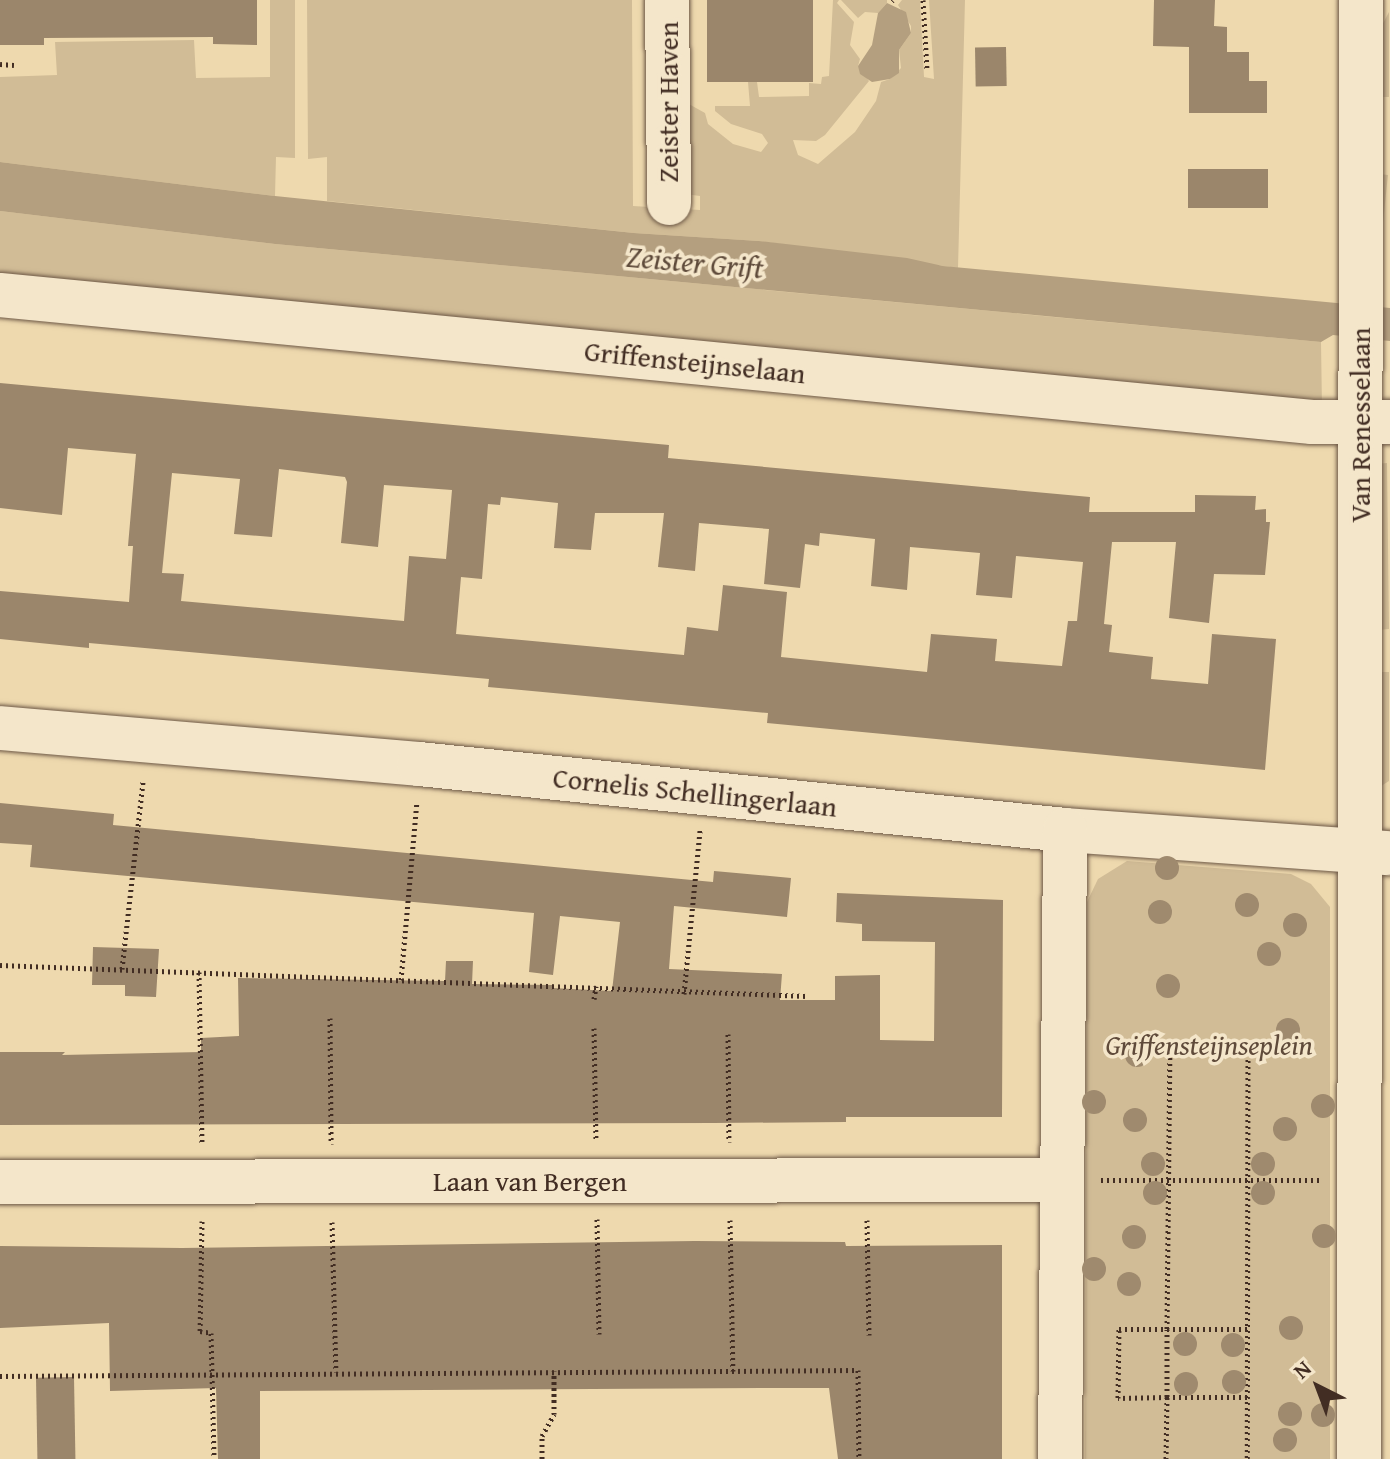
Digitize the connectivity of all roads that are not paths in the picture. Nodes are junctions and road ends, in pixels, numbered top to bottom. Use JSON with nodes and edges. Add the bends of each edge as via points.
{"nodes":[{"id":1,"x":667,"y":0,"type":"edge"},
{"id":2,"x":1361,"y":0,"type":"edge"},
{"id":3,"x":669,"y":203,"type":"dead end"},
{"id":4,"x":0,"y":295,"type":"edge"},
{"id":5,"x":1375,"y":420,"type":"edge"},
{"id":6,"x":0,"y":728,"type":"edge"},
{"id":7,"x":1065,"y":830,"type":"junction"},
{"id":8,"x":1375,"y":852,"type":"edge"},
{"id":9,"x":1060,"y":1180,"type":"junction"},
{"id":10,"x":0,"y":1182,"type":"edge"},
{"id":11,"x":1375,"y":1366,"type":"edge"},
{"id":12,"x":1060,"y":1459,"type":"edge"},
{"id":13,"x":1359,"y":1459,"type":"edge"}],
"edges":[{"from":1,"to":3,"type":"street","name":"Zeister Haven"},
{"from":2,"to":5,"type":"street","name":"Van Renesselaan","via":[[1361,369]]},
{"from":4,"to":5,"type":"street","name":"Griffensteijnselaan","via":[[1312,422]]},
{"from":5,"to":8,"type":"street","name":"Van Renesselaan"},
{"from":6,"to":7,"type":"street","name":"Cornelis Schellingerlaan","via":[[419,764]]},
{"from":7,"to":8,"type":"street","name":"Cornelis Schellingerlaan"},
{"from":7,"to":9,"type":"street"},
{"from":8,"to":11,"type":"street","via":[[1358,1179]]},
{"from":9,"to":10,"type":"street","name":"Laan van Bergen"},
{"from":9,"to":12,"type":"street"},
{"from":11,"to":13,"type":"street"}]}
